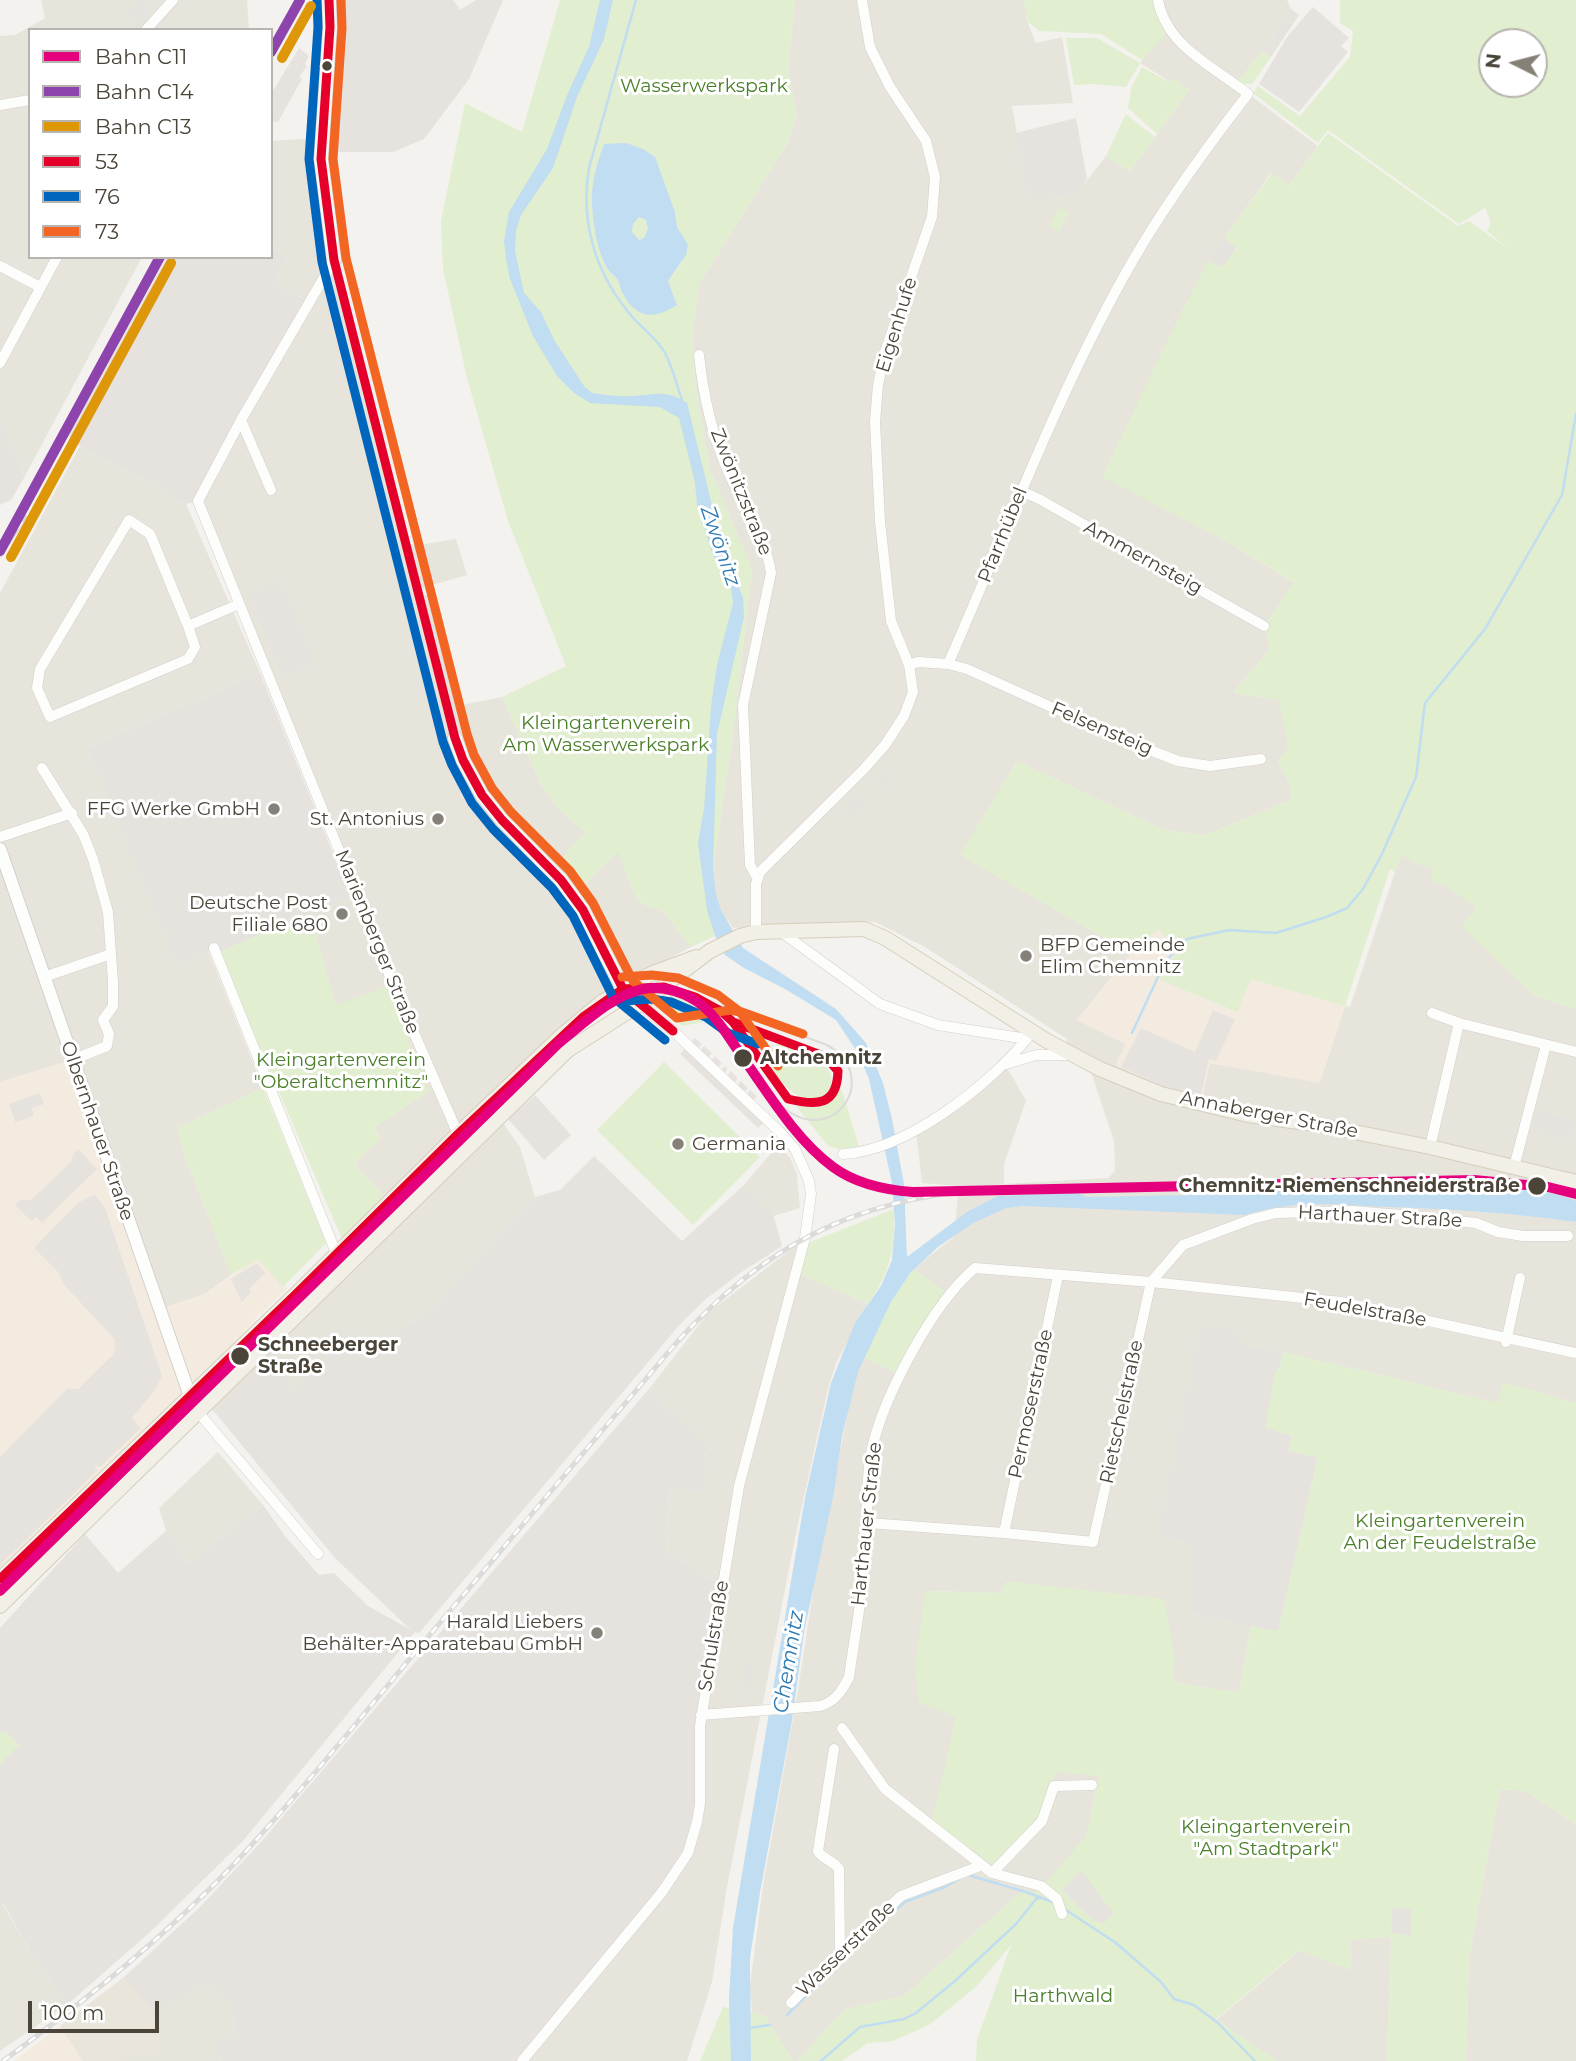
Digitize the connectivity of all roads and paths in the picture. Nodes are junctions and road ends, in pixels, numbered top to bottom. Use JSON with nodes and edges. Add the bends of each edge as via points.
{"nodes":[{"id":1,"x":173,"y":0,"type":"edge"},
{"id":2,"x":329,"y":0,"type":"edge"},
{"id":3,"x":862,"y":0,"type":"edge"},
{"id":4,"x":1158,"y":0,"type":"edge"},
{"id":5,"x":148,"y":28,"type":"edge"},
{"id":6,"x":28,"y":100,"type":"edge"},
{"id":7,"x":0,"y":105,"type":"edge"},
{"id":8,"x":56,"y":259,"type":"edge"},
{"id":9,"x":334,"y":260,"type":"joint"},
{"id":10,"x":0,"y":266,"type":"edge"},
{"id":11,"x":40,"y":287,"type":"junction"},
{"id":12,"x":699,"y":355,"type":"dead end"},
{"id":13,"x":0,"y":363,"type":"edge"},
{"id":14,"x":241,"y":420,"type":"junction"},
{"id":15,"x":271,"y":491,"type":"dead end"},
{"id":16,"x":1021,"y":491,"type":"junction"},
{"id":17,"x":239,"y":604,"type":"junction"},
{"id":18,"x":188,"y":626,"type":"junction"},
{"id":19,"x":1264,"y":626,"type":"dead end"},
{"id":20,"x":948,"y":664,"type":"junction"},
{"id":21,"x":909,"y":665,"type":"junction"},
{"id":22,"x":455,"y":738,"type":"dead end"},
{"id":23,"x":1261,"y":759,"type":"dead end"},
{"id":24,"x":42,"y":768,"type":"dead end"},
{"id":25,"x":72,"y":813,"type":"junction"},
{"id":26,"x":0,"y":837,"type":"edge"},
{"id":27,"x":0,"y":849,"type":"edge"},
{"id":28,"x":757,"y":877,"type":"junction"},
{"id":29,"x":780,"y":931,"type":"junction"},
{"id":30,"x":756,"y":932,"type":"junction"},
{"id":31,"x":214,"y":948,"type":"dead end"},
{"id":32,"x":715,"y":948,"type":"junction"},
{"id":33,"x":111,"y":954,"type":"junction"},
{"id":34,"x":44,"y":977,"type":"junction"},
{"id":35,"x":623,"y":989,"type":"junction"},
{"id":36,"x":640,"y":1004,"type":"junction"},
{"id":37,"x":1432,"y":1013,"type":"dead end"},
{"id":38,"x":1459,"y":1023,"type":"junction"},
{"id":39,"x":1030,"y":1036,"type":"junction"},
{"id":40,"x":1546,"y":1045,"type":"junction"},
{"id":41,"x":1576,"y":1052,"type":"edge"},
{"id":42,"x":1072,"y":1055,"type":"junction"},
{"id":43,"x":72,"y":1060,"type":"junction"},
{"id":44,"x":1005,"y":1064,"type":"junction"},
{"id":45,"x":458,"y":1134,"type":"junction"},
{"id":46,"x":469,"y":1146,"type":"junction"},
{"id":47,"x":1430,"y":1147,"type":"junction"},
{"id":48,"x":842,"y":1154,"type":"dead end"},
{"id":49,"x":1514,"y":1167,"type":"junction"},
{"id":50,"x":1576,"y":1182,"type":"edge"},
{"id":51,"x":1568,"y":1236,"type":"dead end"},
{"id":52,"x":336,"y":1253,"type":"junction"},
{"id":53,"x":1058,"y":1276,"type":"junction"},
{"id":54,"x":1520,"y":1278,"type":"dead end"},
{"id":55,"x":1151,"y":1282,"type":"junction"},
{"id":56,"x":1507,"y":1341,"type":"junction"},
{"id":57,"x":1576,"y":1353,"type":"edge"},
{"id":58,"x":193,"y":1403,"type":"junction"},
{"id":59,"x":868,"y":1523,"type":"junction"},
{"id":60,"x":1004,"y":1533,"type":"junction"},
{"id":61,"x":318,"y":1554,"type":"dead end"},
{"id":62,"x":0,"y":1579,"type":"edge"},
{"id":63,"x":0,"y":1606,"type":"edge"},
{"id":64,"x":701,"y":1715,"type":"junction"},
{"id":65,"x":842,"y":1728,"type":"dead end"},
{"id":66,"x":834,"y":1749,"type":"dead end"},
{"id":67,"x":1092,"y":1785,"type":"dead end"},
{"id":68,"x":980,"y":1866,"type":"junction"},
{"id":69,"x":992,"y":1874,"type":"junction"},
{"id":70,"x":1062,"y":1914,"type":"dead end"},
{"id":71,"x":839,"y":1953,"type":"junction"},
{"id":72,"x":792,"y":2003,"type":"dead end"},
{"id":73,"x":522,"y":2061,"type":"edge"}],
"edges":[{"from":1,"to":5,"type":"street"},
{"from":2,"to":9,"type":"main road","via":[[321,159]]},
{"from":3,"to":21,"type":"street","name":"Eigenhufe","via":[[870,47],[926,141],[935,177],[932,217],[885,352],[875,422],[891,621]]},
{"from":4,"to":16,"type":"street","name":"Pfarrhübel","via":[[1162,17],[1180,43],[1248,94],[1124,276]]},
{"from":6,"to":7,"type":"street"},
{"from":8,"to":11,"type":"street"},
{"from":9,"to":14,"type":"street"},
{"from":10,"to":11,"type":"street"},
{"from":11,"to":13,"type":"street"},
{"from":12,"to":28,"type":"street","name":"Zwönitzstraße","via":[[702,385],[720,448],[769,556],[771,573],[743,705],[750,865]]},
{"from":14,"to":15,"type":"street"},
{"from":14,"to":17,"type":"street","name":"Marienberger Straße","via":[[198,501]]},
{"from":16,"to":19,"type":"street","name":"Ammernsteig"},
{"from":16,"to":20,"type":"street","name":"Pfarrhübel"},
{"from":17,"to":18,"type":"street"},
{"from":17,"to":45,"type":"street","name":"Marienberger Straße"},
{"from":18,"to":18,"type":"street","via":[[150,534],[129,520],[40,669],[37,688],[50,717],[188,659],[195,646]]},
{"from":20,"to":21,"type":"street"},
{"from":20,"to":23,"type":"street","name":"Felsensteig","via":[[1178,761],[1210,766]]},
{"from":21,"to":28,"type":"street","via":[[913,692],[886,744]]},
{"from":22,"to":35,"type":"main road","via":[[482,795],[583,910]]},
{"from":24,"to":25,"type":"street"},
{"from":25,"to":26,"type":"street"},
{"from":25,"to":33,"type":"street","via":[[106,901]]},
{"from":27,"to":34,"type":"street","name":"Olbernhauer Straße"},
{"from":28,"to":30,"type":"street"},
{"from":29,"to":30,"type":"main road","name":"Annaberger Straße"},
{"from":29,"to":39,"type":"street","via":[[880,1004],[938,1025]]},
{"from":29,"to":39,"type":"main road","name":"Annaberger Straße","via":[[864,929],[885,938]]},
{"from":30,"to":32,"type":"main road","name":"Annaberger Straße"},
{"from":31,"to":52,"type":"street"},
{"from":32,"to":35,"type":"main road","name":"Annaberger Straße"},
{"from":32,"to":36,"type":"main road","name":"Annaberger Straße"},
{"from":33,"to":34,"type":"street"},
{"from":33,"to":43,"type":"street","via":[[113,1006],[103,1020],[109,1034],[107,1046]]},
{"from":34,"to":43,"type":"street","name":"Olbernhauer Straße"},
{"from":35,"to":36,"type":"main road"},
{"from":35,"to":45,"type":"main road","name":"Annaberger Straße","via":[[583,1017]]},
{"from":36,"to":46,"type":"main road","name":"Annaberger Straße","via":[[568,1050]]},
{"from":36,"to":64,"type":"street","name":"Schulstraße","via":[[779,1131],[803,1163],[811,1194],[807,1226],[743,1469]]},
{"from":37,"to":38,"type":"street"},
{"from":38,"to":40,"type":"street"},
{"from":38,"to":47,"type":"street"},
{"from":39,"to":42,"type":"main road","name":"Annaberger Straße"},
{"from":39,"to":44,"type":"street"},
{"from":40,"to":41,"type":"street"},
{"from":40,"to":49,"type":"street"},
{"from":42,"to":44,"type":"street","via":[[1036,1055]]},
{"from":42,"to":47,"type":"main road","name":"Annaberger Straße","via":[[1161,1094],[1206,1107]]},
{"from":43,"to":58,"type":"street","name":"Olbernhauer Straße"},
{"from":44,"to":48,"type":"street","via":[[916,1131]]},
{"from":45,"to":46,"type":"street","name":"Marienberger Straße"},
{"from":45,"to":52,"type":"main road","name":"Annaberger Straße"},
{"from":46,"to":58,"type":"main road","name":"Annaberger Straße"},
{"from":47,"to":49,"type":"main road","name":"Annaberger Straße"},
{"from":49,"to":50,"type":"main road","name":"Annaberger Straße"},
{"from":51,"to":55,"type":"street","name":"Harthauer Straße","via":[[1523,1236],[1476,1223],[1401,1215],[1276,1213],[1183,1245]]},
{"from":52,"to":58,"type":"main road","name":"Annaberger Straße"},
{"from":53,"to":55,"type":"street","name":"Harthauer Straße"},
{"from":53,"to":59,"type":"street","name":"Harthauer Straße","via":[[975,1268],[949,1294],[878,1425],[871,1456]]},
{"from":53,"to":60,"type":"street","name":"Permoserstraße"},
{"from":54,"to":56,"type":"street"},
{"from":55,"to":56,"type":"street","name":"Feudelstraße","via":[[1341,1302]]},
{"from":55,"to":60,"type":"street","name":"Rietschelstraße","via":[[1093,1542]]},
{"from":56,"to":57,"type":"street","name":"Feudelstraße"},
{"from":58,"to":61,"type":"street"},
{"from":58,"to":62,"type":"main road","name":"Annaberger Straße"},
{"from":58,"to":63,"type":"main road","name":"Annaberger Straße"},
{"from":59,"to":60,"type":"street"},
{"from":59,"to":64,"type":"street","name":"Harthauer Straße","via":[[849,1678],[831,1704]]},
{"from":64,"to":73,"type":"street","name":"Schulstraße","via":[[700,1804],[688,1853],[662,1892]]},
{"from":65,"to":68,"type":"street","via":[[885,1788]]},
{"from":66,"to":71,"type":"street","via":[[818,1851],[839,1869]]},
{"from":67,"to":69,"type":"street","via":[[1054,1786],[1042,1821]]},
{"from":68,"to":69,"type":"street"},
{"from":68,"to":71,"type":"street","name":"Wasserstraße","via":[[901,1896]]},
{"from":69,"to":70,"type":"street","via":[[1041,1886],[1057,1899]]},
{"from":71,"to":72,"type":"street","name":"Wasserstraße"}]}
